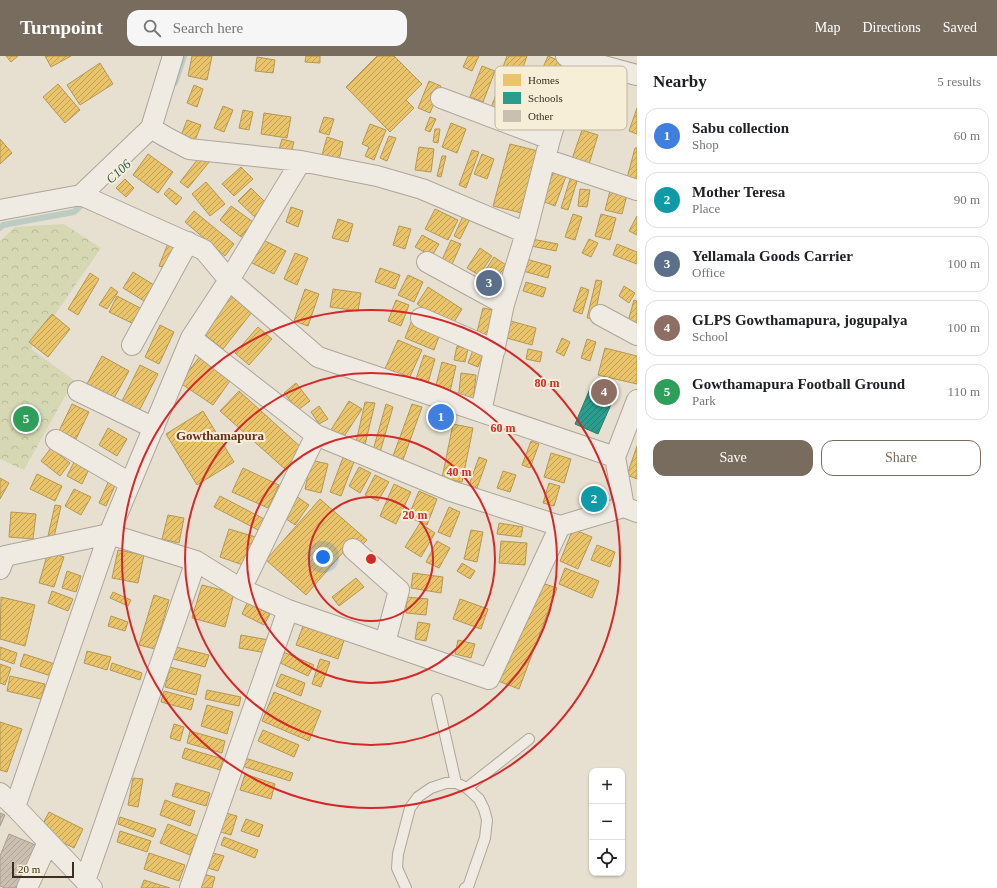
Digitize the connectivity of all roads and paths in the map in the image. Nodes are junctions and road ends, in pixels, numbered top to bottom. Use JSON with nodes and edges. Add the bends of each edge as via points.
{"nodes":[{"id":1,"x":173,"y":56,"type":"edge"},
{"id":2,"x":572,"y":57,"type":"edge"},
{"id":3,"x":604,"y":66,"type":"edge"},
{"id":4,"x":627,"y":72,"type":"edge"},
{"id":5,"x":637,"y":75,"type":"edge"},
{"id":6,"x":441,"y":98,"type":"dead end"},
{"id":7,"x":495,"y":118,"type":"edge"},
{"id":8,"x":526,"y":130,"type":"edge"},
{"id":9,"x":552,"y":130,"type":"edge"},
{"id":10,"x":157,"y":131,"type":"junction"},
{"id":11,"x":550,"y":139,"type":"junction"},
{"id":12,"x":545,"y":159,"type":"junction"},
{"id":13,"x":301,"y":161,"type":"junction"},
{"id":14,"x":637,"y":190,"type":"edge"},
{"id":15,"x":81,"y":195,"type":"junction"},
{"id":16,"x":0,"y":210,"type":"edge"},
{"id":17,"x":526,"y":233,"type":"junction"},
{"id":18,"x":188,"y":242,"type":"junction"},
{"id":19,"x":427,"y":262,"type":"dead end"},
{"id":20,"x":229,"y":280,"type":"junction"},
{"id":21,"x":504,"y":304,"type":"junction"},
{"id":22,"x":600,"y":316,"type":"dead end"},
{"id":23,"x":421,"y":318,"type":"dead end"},
{"id":24,"x":637,"y":334,"type":"edge"},
{"id":25,"x":191,"y":338,"type":"junction"},
{"id":26,"x":132,"y":345,"type":"dead end"},
{"id":27,"x":495,"y":350,"type":"junction"},
{"id":28,"x":78,"y":391,"type":"dead end"},
{"id":29,"x":637,"y":400,"type":"edge"},
{"id":30,"x":481,"y":412,"type":"junction"},
{"id":31,"x":154,"y":428,"type":"junction"},
{"id":32,"x":316,"y":435,"type":"junction"},
{"id":33,"x":56,"y":440,"type":"dead end"},
{"id":34,"x":615,"y":457,"type":"junction"},
{"id":35,"x":130,"y":483,"type":"junction"},
{"id":36,"x":630,"y":510,"type":"edge"},
{"id":37,"x":560,"y":526,"type":"junction"},
{"id":38,"x":109,"y":534,"type":"junction"},
{"id":39,"x":353,"y":549,"type":"dead end"},
{"id":40,"x":2,"y":560,"type":"edge"},
{"id":41,"x":196,"y":561,"type":"junction"},
{"id":42,"x":241,"y":589,"type":"junction"},
{"id":43,"x":288,"y":610,"type":"junction"},
{"id":44,"x":385,"y":643,"type":"junction"},
{"id":45,"x":437,"y":698,"type":"dead end"},
{"id":46,"x":529,"y":739,"type":"dead end"},
{"id":47,"x":456,"y":783,"type":"junction"},
{"id":48,"x":467,"y":788,"type":"junction"},
{"id":49,"x":0,"y":793,"type":"edge"},
{"id":50,"x":15,"y":807,"type":"junction"},
{"id":51,"x":48,"y":842,"type":"junction"},
{"id":52,"x":89,"y":886,"type":"edge"},
{"id":53,"x":27,"y":888,"type":"edge"},
{"id":54,"x":190,"y":888,"type":"edge"},
{"id":55,"x":406,"y":888,"type":"edge"},
{"id":56,"x":465,"y":888,"type":"edge"}],
"edges":[{"from":1,"to":10,"type":"street"},
{"from":2,"to":3,"type":"street"},
{"from":4,"to":5,"type":"street"},
{"from":6,"to":7,"type":"street"},
{"from":8,"to":11,"type":"street"},
{"from":9,"to":11,"type":"street"},
{"from":10,"to":13,"type":"street","via":[[189,149]]},
{"from":10,"to":15,"type":"street"},
{"from":11,"to":12,"type":"street"},
{"from":12,"to":14,"type":"street"},
{"from":12,"to":17,"type":"street"},
{"from":13,"to":17,"type":"street","via":[[376,176],[422,189]]},
{"from":13,"to":20,"type":"street"},
{"from":15,"to":16,"type":"street"},
{"from":15,"to":18,"type":"street"},
{"from":17,"to":21,"type":"street"},
{"from":18,"to":20,"type":"street","via":[[204,250]]},
{"from":18,"to":26,"type":"street"},
{"from":19,"to":21,"type":"street"},
{"from":20,"to":25,"type":"street"},
{"from":20,"to":30,"type":"street","via":[[318,358]]},
{"from":21,"to":27,"type":"street"},
{"from":22,"to":24,"type":"street"},
{"from":23,"to":27,"type":"street"},
{"from":25,"to":31,"type":"street"},
{"from":25,"to":32,"type":"street"},
{"from":27,"to":30,"type":"street"},
{"from":28,"to":31,"type":"street"},
{"from":29,"to":34,"type":"street"},
{"from":30,"to":34,"type":"street"},
{"from":31,"to":35,"type":"street"},
{"from":32,"to":37,"type":"street","via":[[451,491]]},
{"from":32,"to":42,"type":"street"},
{"from":33,"to":35,"type":"street"},
{"from":34,"to":36,"type":"street"},
{"from":35,"to":38,"type":"street"},
{"from":36,"to":37,"type":"street"},
{"from":37,"to":44,"type":"street","via":[[489,679]]},
{"from":38,"to":40,"type":"street"},
{"from":38,"to":41,"type":"street"},
{"from":38,"to":50,"type":"street"},
{"from":39,"to":44,"type":"street","via":[[399,590]]},
{"from":41,"to":42,"type":"street"},
{"from":41,"to":52,"type":"street"},
{"from":42,"to":43,"type":"street"},
{"from":43,"to":44,"type":"street"},
{"from":43,"to":54,"type":"street"},
{"from":45,"to":47,"type":"lane"},
{"from":46,"to":48,"type":"lane"},
{"from":47,"to":48,"type":"lane"},
{"from":47,"to":55,"type":"lane","via":[[431,788],[418,797],[410,808],[397,868]]},
{"from":48,"to":56,"type":"lane","via":[[478,799],[487,820],[485,838],[468,887]]},
{"from":49,"to":50,"type":"street"},
{"from":50,"to":51,"type":"street"},
{"from":51,"to":52,"type":"street"},
{"from":51,"to":53,"type":"street"}]}
